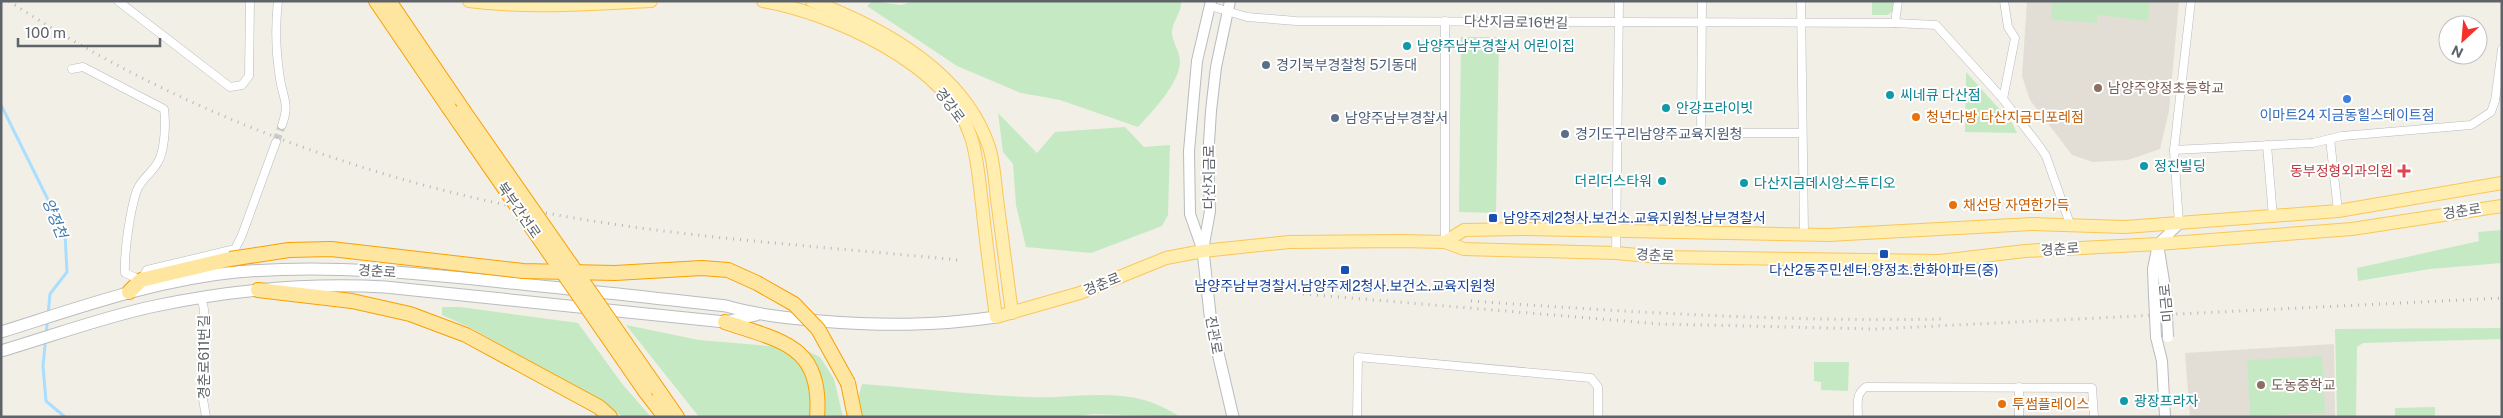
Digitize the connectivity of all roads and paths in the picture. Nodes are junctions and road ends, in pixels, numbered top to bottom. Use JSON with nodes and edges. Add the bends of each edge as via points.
{"nodes":[{"id":1,"x":118,"y":1,"type":"edge"},
{"id":2,"x":250,"y":1,"type":"edge"},
{"id":3,"x":278,"y":1,"type":"edge"},
{"id":4,"x":376,"y":1,"type":"edge"},
{"id":5,"x":389,"y":1,"type":"edge"},
{"id":6,"x":468,"y":1,"type":"edge"},
{"id":7,"x":651,"y":1,"type":"edge"},
{"id":8,"x":763,"y":1,"type":"edge"},
{"id":9,"x":812,"y":1,"type":"edge"},
{"id":10,"x":1619,"y":1,"type":"edge"},
{"id":11,"x":1702,"y":1,"type":"edge"},
{"id":12,"x":1801,"y":1,"type":"edge"},
{"id":13,"x":1898,"y":1,"type":"edge"},
{"id":14,"x":2004,"y":1,"type":"edge"},
{"id":15,"x":2191,"y":1,"type":"edge"},
{"id":16,"x":1211,"y":4,"type":"edge"},
{"id":17,"x":1229,"y":6,"type":"edge"},
{"id":18,"x":1445,"y":21,"type":"junction"},
{"id":19,"x":1619,"y":23,"type":"junction"},
{"id":20,"x":1702,"y":24,"type":"junction"},
{"id":21,"x":1801,"y":24,"type":"junction"},
{"id":22,"x":1894,"y":24,"type":"junction"},
{"id":23,"x":398,"y":25,"type":"junction"},
{"id":24,"x":2502,"y":49,"type":"edge"},
{"id":25,"x":72,"y":69,"type":"dead end"},
{"id":26,"x":2003,"y":99,"type":"junction"},
{"id":27,"x":282,"y":125,"type":"tunnel mouth"},
{"id":28,"x":1802,"y":133,"type":"junction"},
{"id":29,"x":2330,"y":139,"type":"junction"},
{"id":30,"x":276,"y":142,"type":"tunnel mouth"},
{"id":31,"x":2267,"y":145,"type":"junction"},
{"id":32,"x":2174,"y":150,"type":"junction"},
{"id":33,"x":2502,"y":183,"type":"edge"},
{"id":34,"x":2502,"y":206,"type":"edge"},
{"id":35,"x":2338,"y":211,"type":"junction"},
{"id":36,"x":2273,"y":217,"type":"junction"},
{"id":37,"x":2070,"y":224,"type":"junction"},
{"id":38,"x":2179,"y":224,"type":"junction"},
{"id":39,"x":1616,"y":232,"type":"junction"},
{"id":40,"x":1804,"y":234,"type":"junction"},
{"id":41,"x":1445,"y":242,"type":"junction"},
{"id":42,"x":2158,"y":244,"type":"junction"},
{"id":43,"x":1203,"y":251,"type":"junction"},
{"id":44,"x":1616,"y":253,"type":"junction"},
{"id":45,"x":141,"y":280,"type":"junction"},
{"id":46,"x":258,"y":290,"type":"junction"},
{"id":47,"x":128,"y":292,"type":"junction"},
{"id":48,"x":201,"y":297,"type":"junction"},
{"id":49,"x":1012,"y":313,"type":"junction"},
{"id":50,"x":758,"y":315,"type":"junction"},
{"id":51,"x":996,"y":317,"type":"junction"},
{"id":52,"x":725,"y":322,"type":"junction"},
{"id":53,"x":1,"y":332,"type":"edge"},
{"id":54,"x":1,"y":351,"type":"edge"},
{"id":55,"x":2162,"y":361,"type":"junction"},
{"id":56,"x":2019,"y":387,"type":"junction"},
{"id":57,"x":206,"y":417,"type":"edge"},
{"id":58,"x":610,"y":417,"type":"edge"},
{"id":59,"x":665,"y":417,"type":"edge"},
{"id":60,"x":677,"y":417,"type":"edge"},
{"id":61,"x":817,"y":417,"type":"edge"},
{"id":62,"x":855,"y":417,"type":"edge"},
{"id":63,"x":1233,"y":417,"type":"edge"},
{"id":64,"x":1357,"y":417,"type":"edge"},
{"id":65,"x":1598,"y":417,"type":"edge"},
{"id":66,"x":1858,"y":417,"type":"edge"},
{"id":67,"x":2019,"y":417,"type":"edge"},
{"id":68,"x":2094,"y":417,"type":"edge"},
{"id":69,"x":2165,"y":417,"type":"edge"}],
"edges":[{"from":1,"to":2,"type":"street","via":[[230,87],[242,85],[249,76]]},
{"from":3,"to":27,"type":"street","via":[[280,81],[287,100]]},
{"from":4,"to":23,"type":"highway","name":"북부간선로"},
{"from":5,"to":23,"type":"highway","name":"북부간선로"},
{"from":6,"to":7,"type":"main road","via":[[502,6]]},
{"from":8,"to":51,"type":"main road","name":"경강로","via":[[809,12],[884,45],[949,99],[964,122],[976,157]]},
{"from":9,"to":49,"type":"main road","name":"경강로","via":[[850,16],[898,42],[956,92],[978,120],[990,151]]},
{"from":10,"to":19,"type":"street","name":"경춘로"},
{"from":11,"to":20,"type":"street"},
{"from":12,"to":21,"type":"street"},
{"from":13,"to":22,"type":"street"},
{"from":14,"to":26,"type":"street","via":[[2008,27],[2015,38]]},
{"from":15,"to":32,"type":"street"},
{"from":16,"to":17,"type":"street","name":"다산지금로16번길"},
{"from":16,"to":43,"type":"street","name":"다산지금로","via":[[1197,61],[1189,151],[1190,214]]},
{"from":17,"to":18,"type":"street","name":"다산지금로16번길","via":[[1247,17],[1296,21]]},
{"from":17,"to":43,"type":"street","name":"다산지금로","via":[[1216,67],[1211,111],[1208,158],[1210,211]]},
{"from":18,"to":19,"type":"street","name":"다산지금로16번길"},
{"from":18,"to":41,"type":"street"},
{"from":19,"to":20,"type":"street","name":"다산지금로16번길"},
{"from":19,"to":39,"type":"street","name":"경춘로"},
{"from":20,"to":21,"type":"street","name":"다산지금로16번길"},
{"from":20,"to":28,"type":"street","via":[[1702,133]]},
{"from":21,"to":22,"type":"street","name":"다산지금로16번길"},
{"from":21,"to":28,"type":"street"},
{"from":22,"to":26,"type":"street","name":"다산지금로16번길","via":[[1936,25]]},
{"from":23,"to":59,"type":"highway","name":"북부간선로","bridge":true,"via":[[449,108]]},
{"from":23,"to":60,"type":"highway","name":"북부간선로","bridge":true,"via":[[463,110]]},
{"from":24,"to":29,"type":"street","via":[[2495,101],[2483,120],[2471,125]]},
{"from":25,"to":45,"type":"street","via":[[83,67],[164,109],[166,124],[159,161],[138,190],[124,258],[125,273]]},
{"from":26,"to":37,"type":"street","name":"다산지금로16번길","via":[[2046,156]]},
{"from":28,"to":40,"type":"street"},
{"from":29,"to":31,"type":"street","via":[[2314,144]]},
{"from":29,"to":35,"type":"street"},
{"from":30,"to":45,"type":"street","via":[[235,249],[147,270]]},
{"from":31,"to":32,"type":"street"},
{"from":31,"to":36,"type":"street"},
{"from":32,"to":38,"type":"street"},
{"from":33,"to":35,"type":"main road","name":"경춘로"},
{"from":34,"to":42,"type":"main road","name":"경춘로","via":[[2352,229]]},
{"from":35,"to":36,"type":"main road","name":"경춘로"},
{"from":36,"to":38,"type":"main road","name":"경춘로"},
{"from":37,"to":38,"type":"main road","name":"경춘로","via":[[2125,227]]},
{"from":37,"to":40,"type":"main road","name":"경춘로"},
{"from":38,"to":42,"type":"street"},
{"from":39,"to":40,"type":"main road","name":"경춘로"},
{"from":39,"to":41,"type":"main road","name":"경춘로","via":[[1464,230]]},
{"from":39,"to":44,"type":"street","name":"경춘로"},
{"from":41,"to":43,"type":"main road","name":"경춘로","via":[[1289,242]]},
{"from":41,"to":44,"type":"main road","name":"경춘로","via":[[1464,249]]},
{"from":42,"to":44,"type":"main road","name":"경춘로","via":[[2025,251],[1940,261],[1659,257]]},
{"from":42,"to":55,"type":"street","name":"미금로","bridge":true,"via":[[2153,269],[2156,337]]},
{"from":42,"to":55,"type":"street","name":"미금로","bridge":true,"via":[[2166,294],[2168,336]]},
{"from":43,"to":49,"type":"main road","name":"경춘로","via":[[1166,258],[1080,293]]},
{"from":43,"to":63,"type":"main road","name":"진관로","via":[[1211,323]]},
{"from":45,"to":47,"type":"highway"},
{"from":45,"to":62,"type":"highway","bridge":true,"via":[[230,259],[290,250],[330,249],[523,271],[728,270],[794,304],[818,329],[848,383]]},
{"from":46,"to":48,"type":"main road","name":"경춘로"},
{"from":46,"to":52,"type":"main road","name":"경춘로","via":[[330,284],[385,286]]},
{"from":46,"to":58,"type":"highway","via":[[352,301],[410,314],[466,335]]},
{"from":47,"to":50,"type":"main road","name":"경춘로","via":[[234,272],[313,267],[474,278],[726,306]]},
{"from":47,"to":53,"type":"main road","name":"경춘로"},
{"from":48,"to":54,"type":"main road","name":"경춘로","via":[[152,307]]},
{"from":48,"to":57,"type":"street","name":"경춘로611번길"},
{"from":49,"to":51,"type":"main road","name":"경춘로"},
{"from":50,"to":51,"type":"main road","name":"경춘로","via":[[916,326]]},
{"from":50,"to":52,"type":"main road","name":"경춘로"},
{"from":52,"to":61,"type":"highway","via":[[785,343],[802,354],[812,369],[818,391]]},
{"from":55,"to":69,"type":"street","name":"미금로"},
{"from":56,"to":66,"type":"street","via":[[1866,387],[1858,398]]},
{"from":56,"to":67,"type":"street"},
{"from":56,"to":68,"type":"street","via":[[2092,388]]},
{"from":64,"to":65,"type":"street","via":[[1358,357],[1591,378],[1598,387]]}]}
